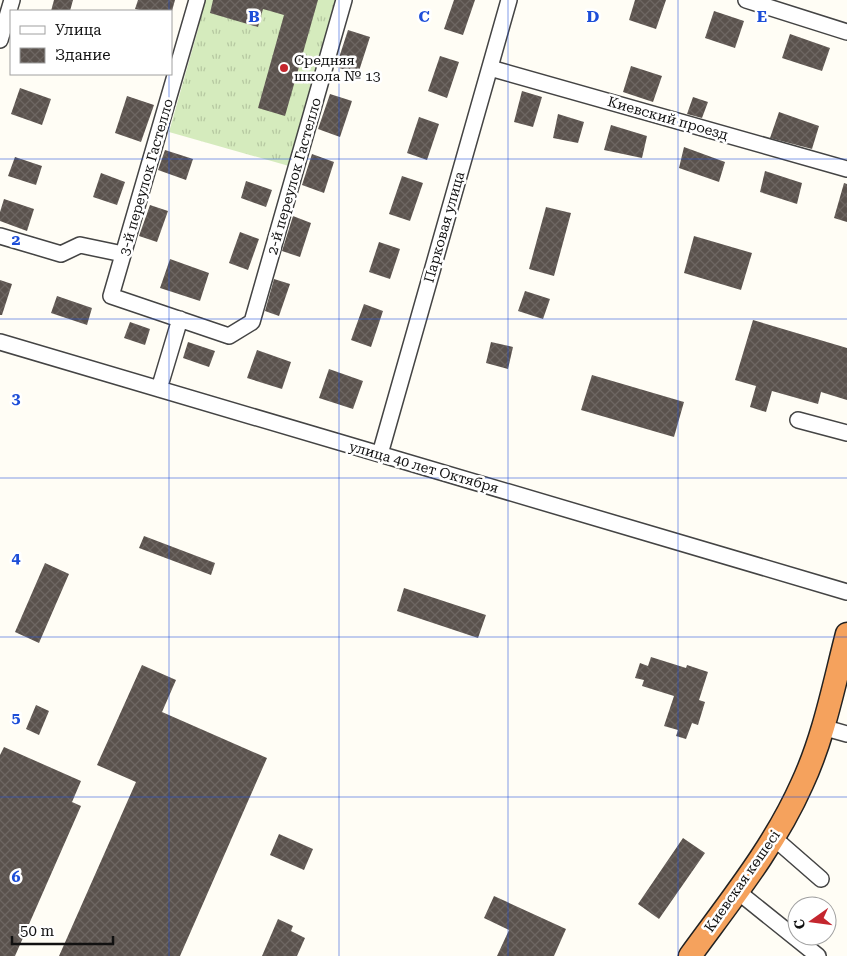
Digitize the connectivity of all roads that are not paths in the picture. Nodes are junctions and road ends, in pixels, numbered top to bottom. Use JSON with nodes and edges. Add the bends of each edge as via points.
{"nodes":[{"id":1,"x":12,"y":0,"type":"edge"},
{"id":2,"x":197,"y":0,"type":"edge"},
{"id":3,"x":344,"y":0,"type":"edge"},
{"id":4,"x":509,"y":0,"type":"edge"},
{"id":5,"x":746,"y":0,"type":"edge"},
{"id":6,"x":847,"y":32,"type":"edge"},
{"id":7,"x":0,"y":40,"type":"edge"},
{"id":8,"x":490,"y":68,"type":"junction"},
{"id":9,"x":847,"y":169,"type":"edge"},
{"id":10,"x":0,"y":236,"type":"edge"},
{"id":11,"x":123,"y":254,"type":"junction"},
{"id":12,"x":180,"y":319,"type":"junction"},
{"id":13,"x":0,"y":342,"type":"edge"},
{"id":14,"x":159,"y":389,"type":"junction"},
{"id":15,"x":798,"y":420,"type":"dead end"},
{"id":16,"x":847,"y":433,"type":"edge"},
{"id":17,"x":380,"y":454,"type":"junction"},
{"id":18,"x":847,"y":592,"type":"edge"},
{"id":19,"x":847,"y":634,"type":"edge"},
{"id":20,"x":822,"y":727,"type":"junction"},
{"id":21,"x":847,"y":734,"type":"edge"},
{"id":22,"x":774,"y":838,"type":"junction"},
{"id":23,"x":821,"y":879,"type":"dead end"},
{"id":24,"x":737,"y":891,"type":"junction"},
{"id":25,"x":690,"y":956,"type":"edge"},
{"id":26,"x":818,"y":956,"type":"edge"}],
"edges":[{"from":1,"to":7,"type":"street"},
{"from":2,"to":11,"type":"street","name":"3-й переулок Гастелло"},
{"from":3,"to":12,"type":"street","name":"2-й переулок Гастелло","via":[[252,322],[229,336]]},
{"from":4,"to":8,"type":"street","name":"Парковая улица"},
{"from":5,"to":6,"type":"street"},
{"from":8,"to":9,"type":"street","name":"Киевский проезд"},
{"from":8,"to":17,"type":"street","name":"Парковая улица"},
{"from":10,"to":11,"type":"street","via":[[60,254],[80,246]]},
{"from":11,"to":12,"type":"street","name":"3-й переулок Гастелло","via":[[110,296]]},
{"from":12,"to":14,"type":"street"},
{"from":13,"to":14,"type":"street","name":"улица 40 лет Октября"},
{"from":14,"to":17,"type":"street","name":"улица 40 лет Октября"},
{"from":15,"to":16,"type":"street"},
{"from":17,"to":18,"type":"street","name":"улица 40 лет Октября"},
{"from":19,"to":20,"type":"highway","name":"Киевская көшесі"},
{"from":20,"to":21,"type":"street"},
{"from":20,"to":22,"type":"highway","name":"Киевская көшесі","via":[[803,783]]},
{"from":22,"to":23,"type":"street"},
{"from":22,"to":24,"type":"highway","name":"Киевская көшесі"},
{"from":24,"to":25,"type":"highway","name":"Киевская көшесі"},
{"from":24,"to":26,"type":"street"}]}
